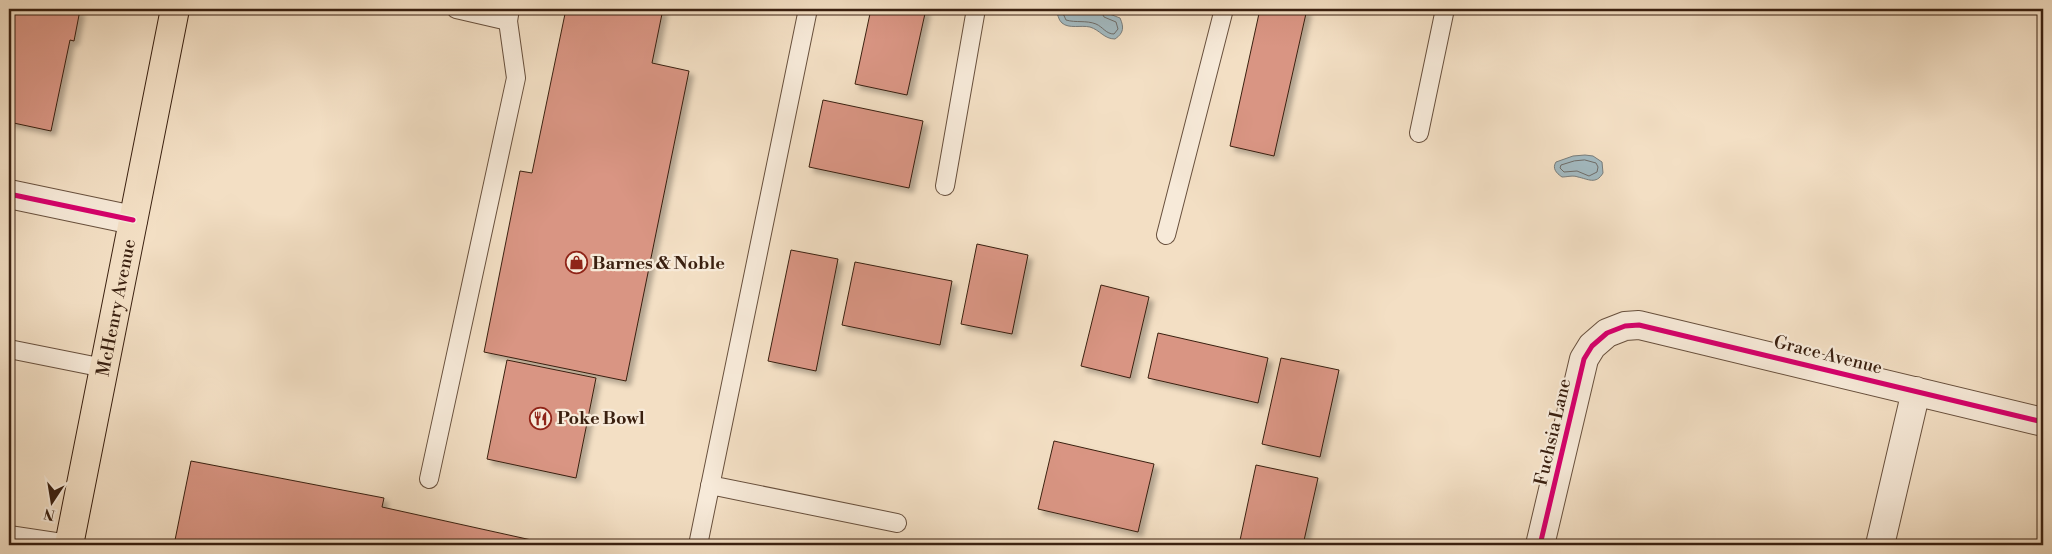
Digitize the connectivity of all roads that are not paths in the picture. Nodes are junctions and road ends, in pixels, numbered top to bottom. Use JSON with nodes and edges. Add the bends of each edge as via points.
{"nodes":[{"id":1,"x":175,"y":9,"type":"edge"},
{"id":2,"x":456,"y":9,"type":"edge"},
{"id":3,"x":808,"y":9,"type":"edge"},
{"id":4,"x":976,"y":9,"type":"edge"},
{"id":5,"x":1224,"y":9,"type":"edge"},
{"id":6,"x":1445,"y":9,"type":"edge"},
{"id":7,"x":509,"y":15,"type":"edge"},
{"id":8,"x":1419,"y":133,"type":"dead end"},
{"id":9,"x":945,"y":186,"type":"dead end"},
{"id":10,"x":9,"y":194,"type":"edge"},
{"id":11,"x":133,"y":220,"type":"junction"},
{"id":12,"x":1166,"y":235,"type":"dead end"},
{"id":13,"x":1607,"y":333,"type":"joint"},
{"id":14,"x":9,"y":349,"type":"edge"},
{"id":15,"x":104,"y":368,"type":"junction"},
{"id":16,"x":1916,"y":391,"type":"junction"},
{"id":17,"x":2043,"y":422,"type":"edge"},
{"id":18,"x":429,"y":479,"type":"dead end"},
{"id":19,"x":710,"y":485,"type":"junction"},
{"id":20,"x":897,"y":523,"type":"dead end"},
{"id":21,"x":9,"y":535,"type":"edge"},
{"id":22,"x":69,"y":545,"type":"edge"},
{"id":23,"x":698,"y":545,"type":"edge"},
{"id":24,"x":1540,"y":545,"type":"edge"},
{"id":25,"x":1880,"y":545,"type":"edge"}],
"edges":[{"from":1,"to":11,"type":"main road","name":"McHenry Avenue"},
{"from":2,"to":7,"type":"lane"},
{"from":3,"to":19,"type":"lane"},
{"from":4,"to":9,"type":"lane"},
{"from":5,"to":12,"type":"lane"},
{"from":6,"to":8,"type":"lane"},
{"from":7,"to":18,"type":"lane","via":[[516,78]]},
{"from":10,"to":11,"type":"street"},
{"from":11,"to":15,"type":"main road","name":"McHenry Avenue"},
{"from":13,"to":16,"type":"street","name":"Grace Avenue","via":[[1639,325]]},
{"from":13,"to":24,"type":"street","name":"Fuchsia Lane","via":[[1592,346],[1584,359]]},
{"from":14,"to":15,"type":"lane"},
{"from":15,"to":22,"type":"main road","name":"McHenry Avenue"},
{"from":16,"to":17,"type":"street","name":"Grace Avenue"},
{"from":16,"to":25,"type":"street"},
{"from":19,"to":20,"type":"lane"},
{"from":19,"to":23,"type":"lane"},
{"from":21,"to":22,"type":"lane"}]}
